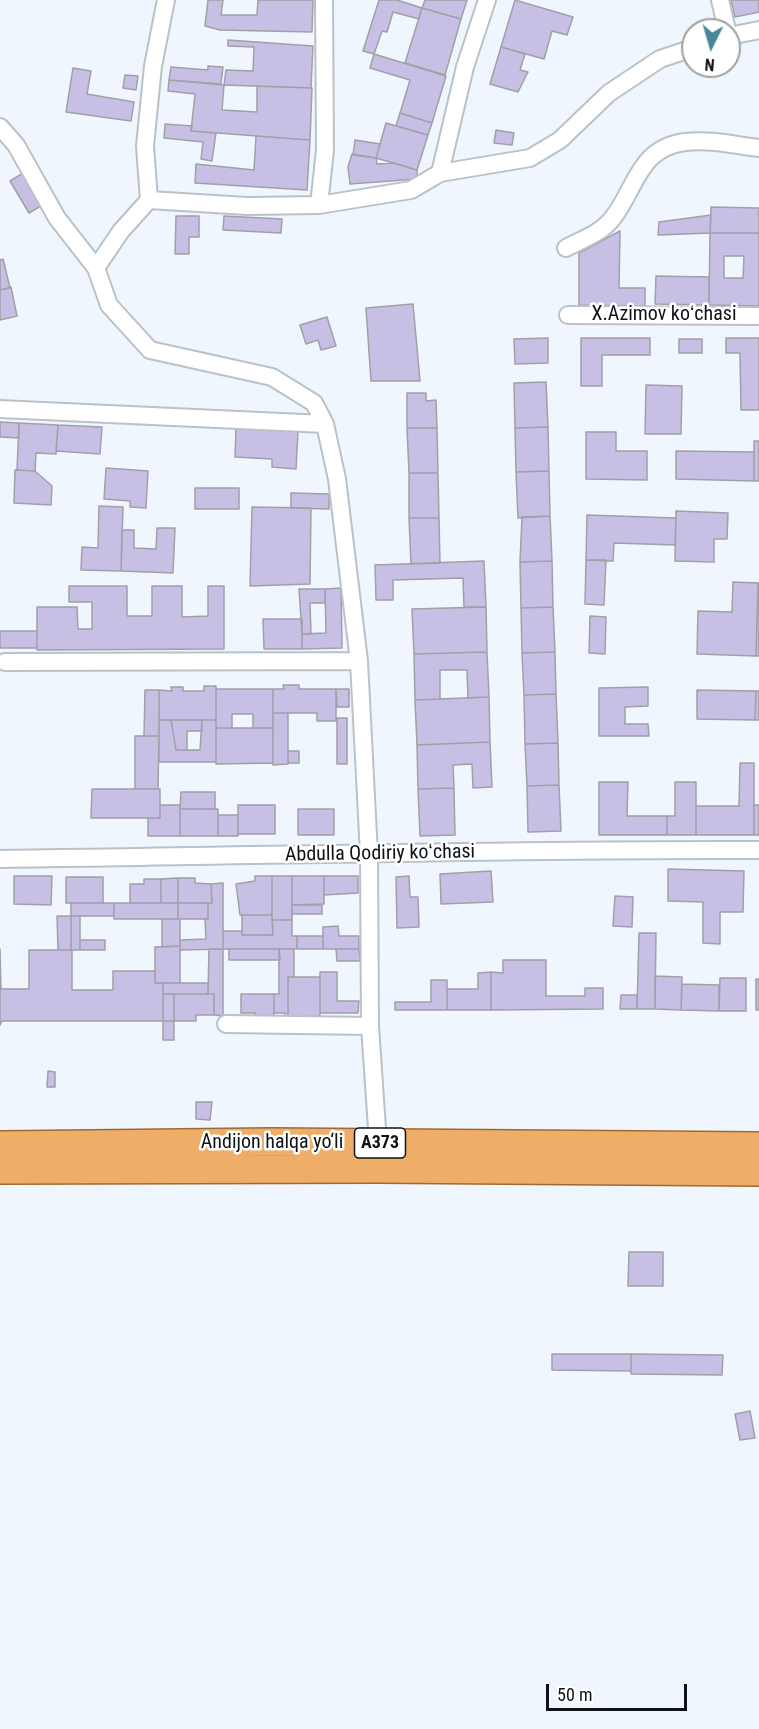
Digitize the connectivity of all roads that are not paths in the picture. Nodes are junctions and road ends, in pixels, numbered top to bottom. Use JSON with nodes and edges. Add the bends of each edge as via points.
{"nodes":[{"id":1,"x":166,"y":0,"type":"edge"},
{"id":2,"x":324,"y":0,"type":"edge"},
{"id":3,"x":487,"y":0,"type":"edge"},
{"id":4,"x":720,"y":0,"type":"edge"},
{"id":5,"x":724,"y":18,"type":"edge"},
{"id":6,"x":759,"y":30,"type":"edge"},
{"id":7,"x":741,"y":34,"type":"edge"},
{"id":8,"x":681,"y":52,"type":"edge"},
{"id":9,"x":0,"y":127,"type":"edge"},
{"id":10,"x":759,"y":148,"type":"edge"},
{"id":11,"x":440,"y":173,"type":"junction"},
{"id":12,"x":149,"y":200,"type":"junction"},
{"id":13,"x":320,"y":205,"type":"junction"},
{"id":14,"x":566,"y":248,"type":"dead end"},
{"id":15,"x":96,"y":268,"type":"junction"},
{"id":16,"x":568,"y":315,"type":"dead end"},
{"id":17,"x":759,"y":316,"type":"edge"},
{"id":18,"x":0,"y":409,"type":"edge"},
{"id":19,"x":325,"y":424,"type":"junction"},
{"id":20,"x":359,"y":661,"type":"junction"},
{"id":21,"x":5,"y":662,"type":"dead end"},
{"id":22,"x":759,"y":850,"type":"edge"},
{"id":23,"x":369,"y":855,"type":"junction"},
{"id":24,"x":0,"y":859,"type":"edge"},
{"id":25,"x":226,"y":1024,"type":"dead end"},
{"id":26,"x":370,"y":1026,"type":"junction"},
{"id":27,"x":378,"y":1143,"type":"junction"},
{"id":28,"x":0,"y":1144,"type":"edge"},
{"id":29,"x":759,"y":1146,"type":"edge"},
{"id":30,"x":0,"y":1170,"type":"edge"},
{"id":31,"x":759,"y":1172,"type":"edge"}],
"edges":[{"from":1,"to":12,"type":"street","via":[[153,66],[145,146]]},
{"from":2,"to":13,"type":"street","via":[[325,150]]},
{"from":3,"to":11,"type":"street","via":[[465,67]]},
{"from":4,"to":5,"type":"street"},
{"from":6,"to":7,"type":"street"},
{"from":8,"to":11,"type":"street","via":[[660,59],[609,93],[560,140],[530,158]]},
{"from":9,"to":15,"type":"street","via":[[16,146],[57,218]]},
{"from":10,"to":14,"type":"street","via":[[717,141],[684,142],[659,151],[637,172],[611,220]]},
{"from":11,"to":13,"type":"street","via":[[411,190]]},
{"from":12,"to":13,"type":"street","via":[[247,206]]},
{"from":12,"to":15,"type":"street","via":[[121,231]]},
{"from":15,"to":19,"type":"street","via":[[109,305],[150,350],[273,377],[314,403]]},
{"from":16,"to":17,"type":"street","name":"X.Azimov koʻchasi"},
{"from":18,"to":19,"type":"street"},
{"from":19,"to":20,"type":"street","via":[[337,479]]},
{"from":20,"to":21,"type":"street"},
{"from":20,"to":23,"type":"street"},
{"from":22,"to":23,"type":"street","name":"Abdulla Qodiriy koʻchasi"},
{"from":23,"to":24,"type":"street","name":"Abdulla Qodiriy koʻchasi"},
{"from":23,"to":26,"type":"street"},
{"from":25,"to":26,"type":"street"},
{"from":26,"to":27,"type":"street"},
{"from":27,"to":28,"type":"highway","name":"Andijon halqa yo‘li","number":"A373"},
{"from":27,"to":29,"type":"highway","name":"Andijon halqa yo‘li","number":"A373"},
{"from":30,"to":31,"type":"highway","name":"Andijon halqa yo‘li","number":"A373"}]}
